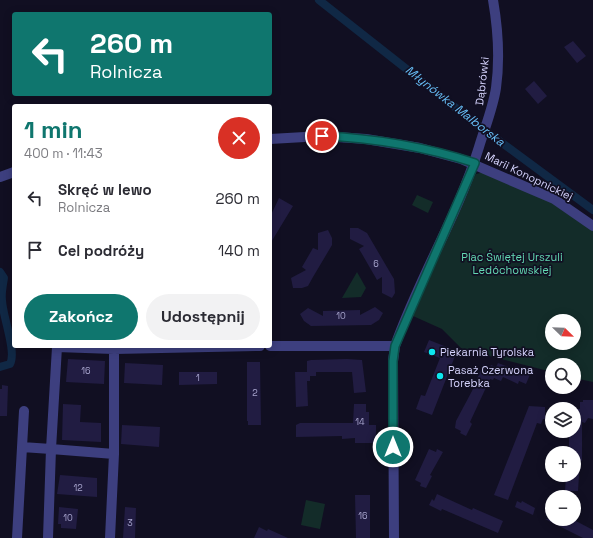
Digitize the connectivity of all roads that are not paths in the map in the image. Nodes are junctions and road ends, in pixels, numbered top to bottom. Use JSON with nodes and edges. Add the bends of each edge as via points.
{"nodes":[{"id":1,"x":493,"y":0,"type":"edge"},
{"id":2,"x":272,"y":139,"type":"edge"},
{"id":3,"x":475,"y":163,"type":"junction"},
{"id":4,"x":12,"y":173,"type":"edge"},
{"id":5,"x":0,"y":177,"type":"edge"},
{"id":6,"x":593,"y":226,"type":"edge"},
{"id":7,"x":272,"y":346,"type":"edge"},
{"id":8,"x":395,"y":346,"type":"junction"},
{"id":9,"x":57,"y":348,"type":"edge"},
{"id":10,"x":86,"y":348,"type":"edge"},
{"id":11,"x":163,"y":348,"type":"edge"},
{"id":12,"x":114,"y":349,"type":"junction"},
{"id":13,"x":24,"y":411,"type":"dead end"},
{"id":14,"x":22,"y":447,"type":"junction"},
{"id":15,"x":52,"y":449,"type":"junction"},
{"id":16,"x":114,"y":454,"type":"junction"},
{"id":17,"x":17,"y":538,"type":"edge"},
{"id":18,"x":48,"y":538,"type":"edge"},
{"id":19,"x":110,"y":538,"type":"edge"},
{"id":20,"x":394,"y":538,"type":"edge"}],
"edges":[{"from":1,"to":3,"type":"street","name":"Dąbrówki","via":[[497,31],[496,88]]},
{"from":2,"to":3,"type":"street","name":"Marii Konopnickiej","via":[[322,136],[366,139],[420,148]]},
{"from":3,"to":6,"type":"street","name":"Marii Konopnickiej","via":[[554,199]]},
{"from":3,"to":8,"type":"street","name":"Dąbrówki"},
{"from":4,"to":5,"type":"street"},
{"from":7,"to":8,"type":"street"},
{"from":8,"to":20,"type":"street","name":"Dąbrówki"},
{"from":9,"to":15,"type":"street"},
{"from":10,"to":12,"type":"street"},
{"from":11,"to":12,"type":"street"},
{"from":12,"to":16,"type":"street"},
{"from":13,"to":14,"type":"street"},
{"from":14,"to":15,"type":"street"},
{"from":14,"to":17,"type":"street"},
{"from":15,"to":16,"type":"street"},
{"from":15,"to":18,"type":"street"},
{"from":16,"to":19,"type":"street"}]}
